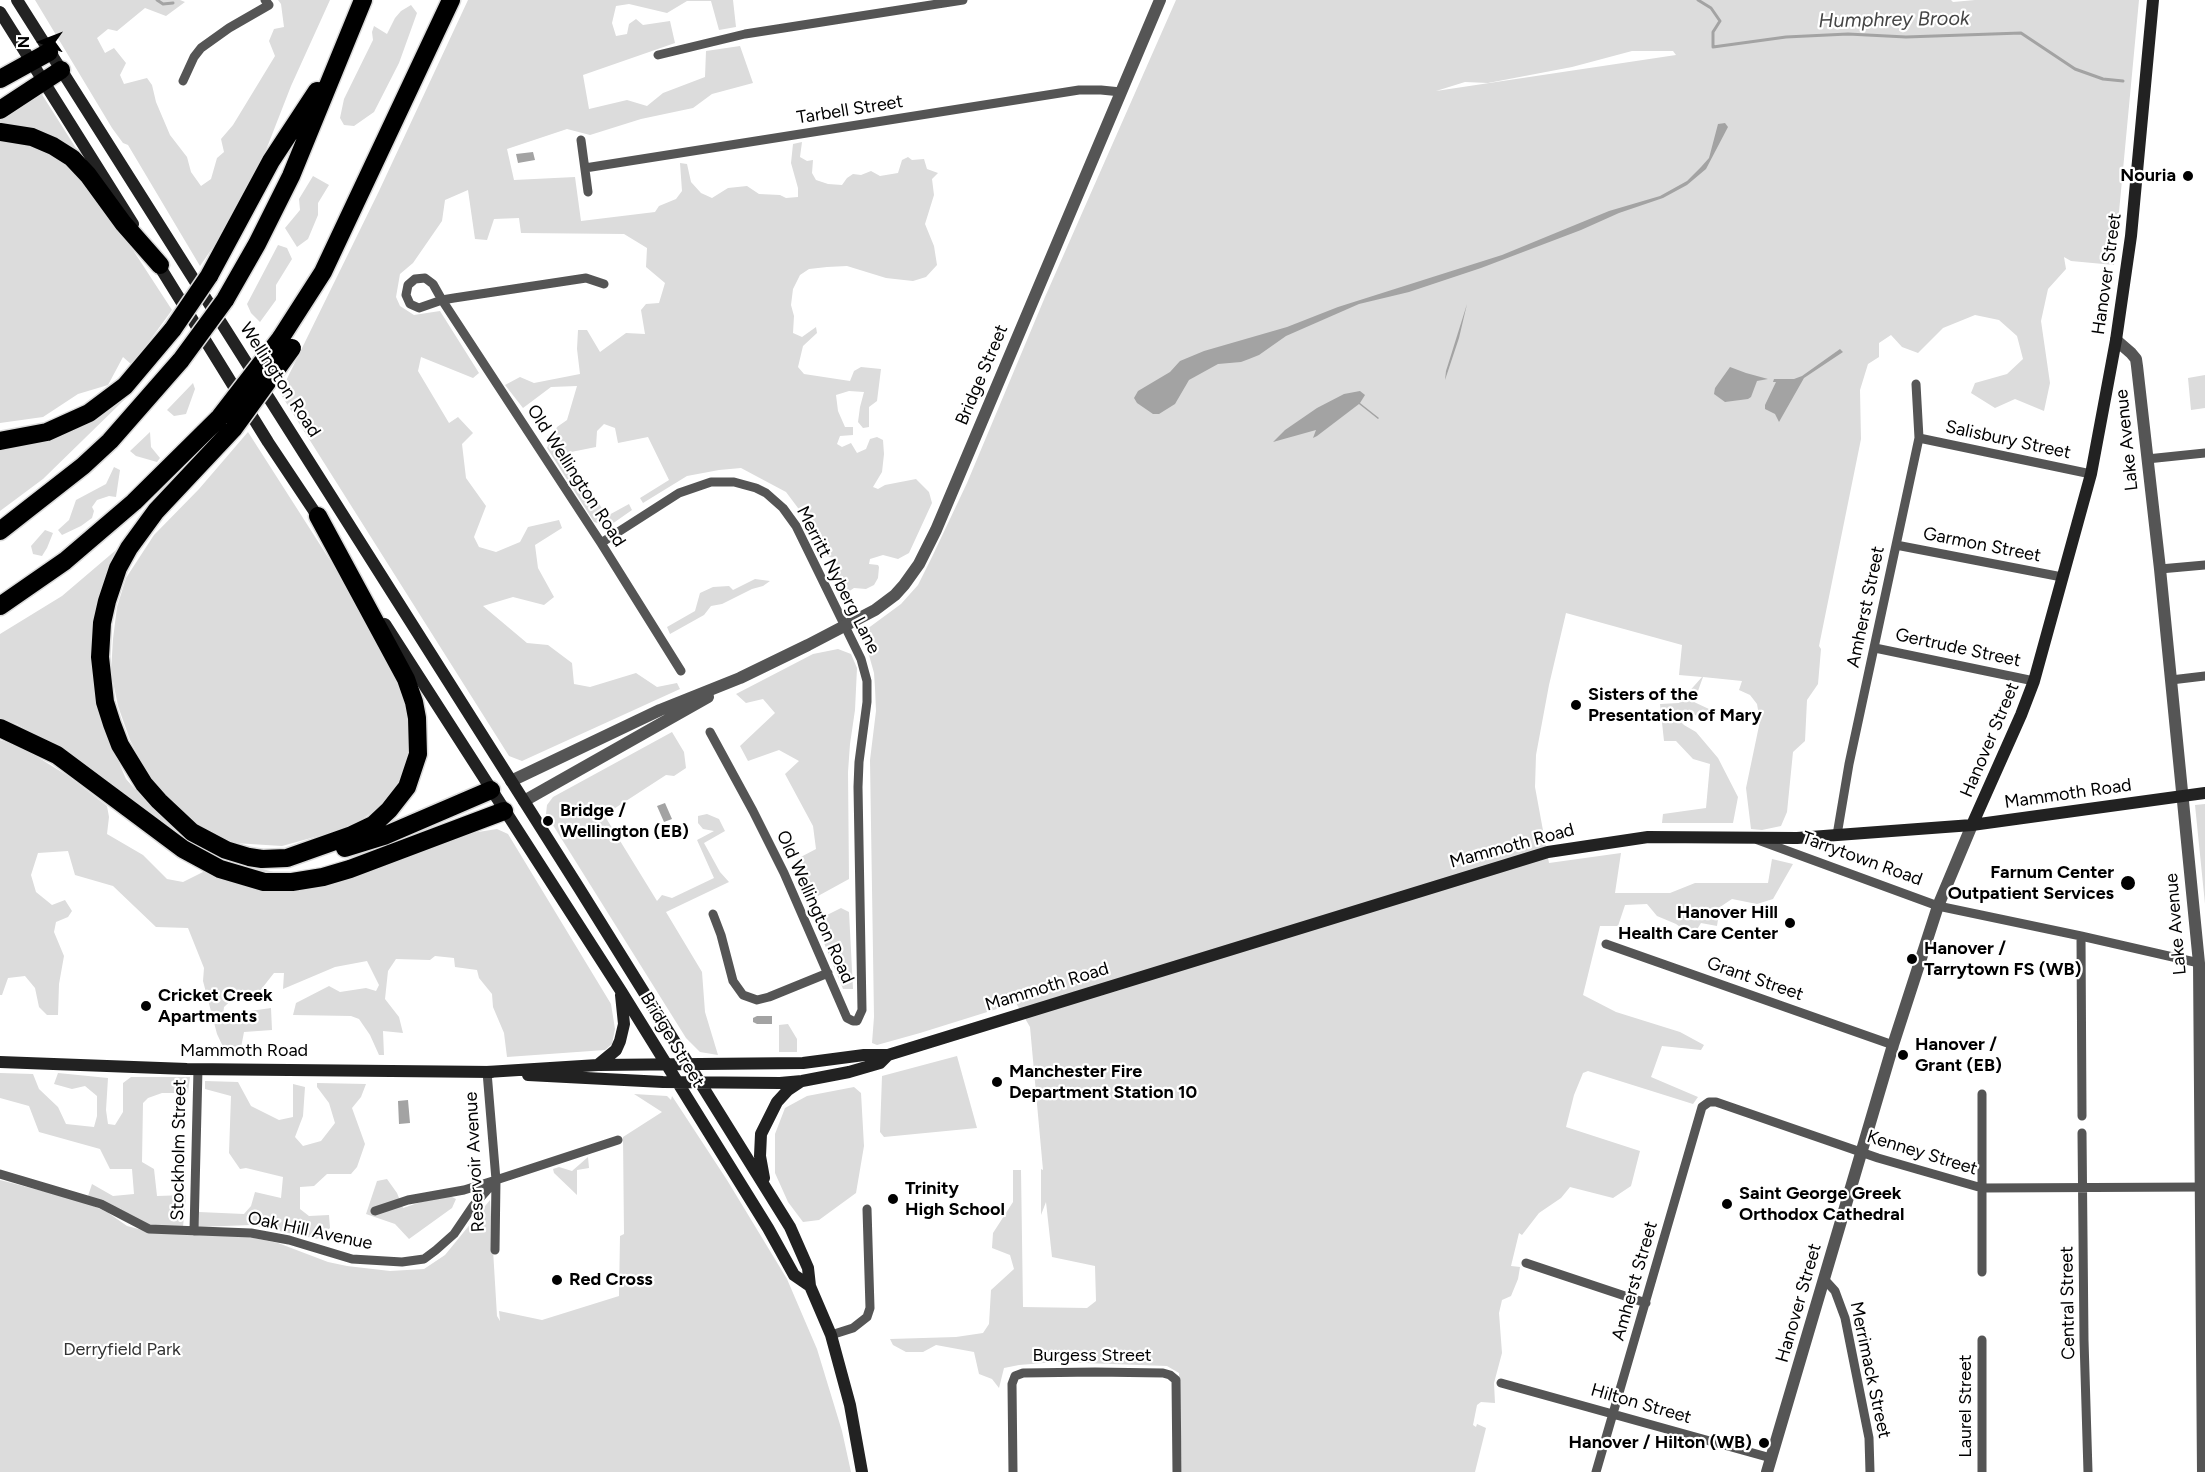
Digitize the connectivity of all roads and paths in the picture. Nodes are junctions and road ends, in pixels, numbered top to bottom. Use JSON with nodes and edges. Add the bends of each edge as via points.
{"nodes":[{"id":1,"x":17,"y":0,"type":"edge"},
{"id":2,"x":363,"y":0,"type":"edge"},
{"id":3,"x":451,"y":0,"type":"edge"},
{"id":4,"x":959,"y":0,"type":"edge"},
{"id":5,"x":1160,"y":0,"type":"edge"},
{"id":6,"x":2153,"y":0,"type":"edge"},
{"id":7,"x":267,"y":3,"type":"edge"},
{"id":8,"x":0,"y":12,"type":"edge"},
{"id":9,"x":50,"y":52,"type":"junction"},
{"id":10,"x":341,"y":55,"type":"junction"},
{"id":11,"x":658,"y":55,"type":"dead end"},
{"id":12,"x":31,"y":61,"type":"junction"},
{"id":13,"x":61,"y":70,"type":"junction"},
{"id":14,"x":0,"y":79,"type":"edge"},
{"id":15,"x":183,"y":81,"type":"dead end"},
{"id":16,"x":44,"y":82,"type":"junction"},
{"id":17,"x":1121,"y":92,"type":"junction"},
{"id":18,"x":0,"y":110,"type":"edge"},
{"id":19,"x":0,"y":132,"type":"edge"},
{"id":20,"x":581,"y":140,"type":"dead end"},
{"id":21,"x":585,"y":168,"type":"junction"},
{"id":22,"x":588,"y":192,"type":"dead end"},
{"id":23,"x":160,"y":265,"type":"junction"},
{"id":24,"x":604,"y":284,"type":"dead end"},
{"id":25,"x":2116,"y":340,"type":"junction"},
{"id":26,"x":2113,"y":354,"type":"junction"},
{"id":27,"x":2137,"y":374,"type":"junction"},
{"id":28,"x":1916,"y":384,"type":"dead end"},
{"id":29,"x":227,"y":423,"type":"junction"},
{"id":30,"x":1919,"y":438,"type":"junction"},
{"id":31,"x":0,"y":441,"type":"edge"},
{"id":32,"x":2205,"y":453,"type":"edge"},
{"id":33,"x":2147,"y":459,"type":"junction"},
{"id":34,"x":2091,"y":474,"type":"junction"},
{"id":35,"x":318,"y":516,"type":"junction"},
{"id":36,"x":0,"y":531,"type":"edge"},
{"id":37,"x":601,"y":543,"type":"junction"},
{"id":38,"x":1896,"y":545,"type":"junction"},
{"id":39,"x":2205,"y":565,"type":"edge"},
{"id":40,"x":2160,"y":569,"type":"junction"},
{"id":41,"x":2062,"y":578,"type":"junction"},
{"id":42,"x":0,"y":606,"type":"edge"},
{"id":43,"x":845,"y":624,"type":"junction"},
{"id":44,"x":1875,"y":648,"type":"junction"},
{"id":45,"x":681,"y":670,"type":"dead end"},
{"id":46,"x":2205,"y":676,"type":"edge"},
{"id":47,"x":740,"y":678,"type":"junction"},
{"id":48,"x":2171,"y":680,"type":"junction"},
{"id":49,"x":2034,"y":681,"type":"junction"},
{"id":50,"x":0,"y":728,"type":"edge"},
{"id":51,"x":710,"y":732,"type":"dead end"},
{"id":52,"x":511,"y":781,"type":"junction"},
{"id":53,"x":491,"y":790,"type":"junction"},
{"id":54,"x":2205,"y":793,"type":"edge"},
{"id":55,"x":2182,"y":796,"type":"junction"},
{"id":56,"x":524,"y":801,"type":"junction"},
{"id":57,"x":504,"y":811,"type":"junction"},
{"id":58,"x":1972,"y":825,"type":"junction"},
{"id":59,"x":1837,"y":835,"type":"junction"},
{"id":60,"x":1752,"y":838,"type":"junction"},
{"id":61,"x":287,"y":858,"type":"junction"},
{"id":62,"x":1938,"y":906,"type":"junction"},
{"id":63,"x":713,"y":914,"type":"dead end"},
{"id":64,"x":2081,"y":936,"type":"junction"},
{"id":65,"x":1606,"y":944,"type":"dead end"},
{"id":66,"x":2202,"y":964,"type":"edge"},
{"id":67,"x":828,"y":973,"type":"junction"},
{"id":68,"x":621,"y":991,"type":"junction"},
{"id":69,"x":861,"y":1017,"type":"joint"},
{"id":70,"x":1893,"y":1045,"type":"junction"},
{"id":71,"x":888,"y":1055,"type":"junction"},
{"id":72,"x":0,"y":1062,"type":"edge"},
{"id":73,"x":665,"y":1064,"type":"junction"},
{"id":74,"x":689,"y":1064,"type":"junction"},
{"id":75,"x":598,"y":1065,"type":"junction"},
{"id":76,"x":198,"y":1069,"type":"junction"},
{"id":77,"x":487,"y":1072,"type":"junction"},
{"id":78,"x":802,"y":1081,"type":"junction"},
{"id":79,"x":676,"y":1083,"type":"junction"},
{"id":80,"x":701,"y":1083,"type":"junction"},
{"id":81,"x":1982,"y":1094,"type":"dead end"},
{"id":82,"x":1709,"y":1102,"type":"joint"},
{"id":83,"x":2082,"y":1116,"type":"dead end"},
{"id":84,"x":2082,"y":1133,"type":"dead end"},
{"id":85,"x":618,"y":1140,"type":"dead end"},
{"id":86,"x":1861,"y":1152,"type":"junction"},
{"id":87,"x":0,"y":1174,"type":"edge"},
{"id":88,"x":496,"y":1180,"type":"junction"},
{"id":89,"x":2083,"y":1187,"type":"junction"},
{"id":90,"x":2203,"y":1187,"type":"edge"},
{"id":91,"x":767,"y":1188,"type":"junction"},
{"id":92,"x":1982,"y":1188,"type":"junction"},
{"id":93,"x":867,"y":1209,"type":"dead end"},
{"id":94,"x":375,"y":1211,"type":"dead end"},
{"id":95,"x":194,"y":1232,"type":"junction"},
{"id":96,"x":495,"y":1250,"type":"dead end"},
{"id":97,"x":1526,"y":1263,"type":"dead end"},
{"id":98,"x":1982,"y":1272,"type":"dead end"},
{"id":99,"x":1825,"y":1280,"type":"junction"},
{"id":100,"x":810,"y":1286,"type":"junction"},
{"id":101,"x":1646,"y":1303,"type":"junction"},
{"id":102,"x":831,"y":1335,"type":"junction"},
{"id":103,"x":1982,"y":1340,"type":"dead end"},
{"id":104,"x":1501,"y":1383,"type":"dead end"},
{"id":105,"x":2204,"y":1407,"type":"edge"},
{"id":106,"x":1613,"y":1413,"type":"junction"},
{"id":107,"x":1771,"y":1458,"type":"junction"},
{"id":108,"x":862,"y":1472,"type":"edge"},
{"id":109,"x":1013,"y":1472,"type":"edge"},
{"id":110,"x":1177,"y":1472,"type":"edge"},
{"id":111,"x":1596,"y":1472,"type":"edge"},
{"id":112,"x":1767,"y":1472,"type":"edge"},
{"id":113,"x":1870,"y":1472,"type":"edge"},
{"id":114,"x":1982,"y":1472,"type":"edge"},
{"id":115,"x":2088,"y":1472,"type":"edge"},
{"id":116,"x":2203,"y":1472,"type":"edge"}],
"edges":[{"from":1,"to":9,"type":"main road","name":"Wellington Road"},
{"from":2,"to":10,"type":"highway"},
{"from":3,"to":29,"type":"highway","bridge":true,"via":[[286,343]]},
{"from":4,"to":11,"type":"street","via":[[745,34]]},
{"from":5,"to":17,"type":"street","name":"Bridge Street"},
{"from":6,"to":25,"type":"main road","name":"Hanover Street","via":[[2135,202]]},
{"from":7,"to":15,"type":"street","via":[[201,48]]},
{"from":8,"to":12,"type":"main road"},
{"from":9,"to":12,"type":"highway"},
{"from":9,"to":13,"type":"main road","name":"Wellington Road"},
{"from":10,"to":31,"type":"highway","bridge":true,"via":[[271,161],[209,276],[173,329],[125,386],[89,413],[47,432]]},
{"from":10,"to":36,"type":"highway","bridge":true,"via":[[291,176],[225,300],[182,360],[110,441]]},
{"from":12,"to":14,"type":"highway"},
{"from":12,"to":16,"type":"main road"},
{"from":13,"to":16,"type":"highway"},
{"from":13,"to":52,"type":"main road","name":"Wellington Road"},
{"from":16,"to":18,"type":"highway"},
{"from":16,"to":23,"type":"main road"},
{"from":17,"to":21,"type":"street","name":"Tarbell Street","via":[[1079,90]]},
{"from":17,"to":43,"type":"street","name":"Bridge Street","via":[[923,556],[896,595]]},
{"from":19,"to":23,"type":"highway","via":[[32,137],[72,158]]},
{"from":20,"to":21,"type":"street"},
{"from":21,"to":22,"type":"street"},
{"from":23,"to":35,"type":"main road","via":[[261,432]]},
{"from":24,"to":37,"type":"street","name":"Old Wellington Road","via":[[586,278],[442,300]]},
{"from":25,"to":26,"type":"main road","name":"Hanover Street"},
{"from":25,"to":27,"type":"street","name":"Lake Avenue","via":[[2136,359]]},
{"from":26,"to":27,"type":"street","name":"Lake Avenue","via":[[2126,360]]},
{"from":26,"to":34,"type":"main road","name":"Hanover Street"},
{"from":27,"to":33,"type":"street","name":"Lake Avenue"},
{"from":28,"to":30,"type":"street","name":"Amherst Street"},
{"from":29,"to":42,"type":"highway","via":[[65,561]]},
{"from":29,"to":61,"type":"highway","via":[[129,548],[110,590],[100,646],[105,702],[131,765],[159,801],[192,832],[226,850],[262,859]]},
{"from":30,"to":34,"type":"street","name":"Salisbury Street"},
{"from":30,"to":38,"type":"street","name":"Amherst Street"},
{"from":32,"to":33,"type":"street"},
{"from":33,"to":40,"type":"street","name":"Lake Avenue"},
{"from":34,"to":41,"type":"main road","name":"Hanover Street"},
{"from":35,"to":53,"type":"main road"},
{"from":35,"to":61,"type":"highway","via":[[406,678],[416,710],[419,745],[406,787],[372,825]]},
{"from":37,"to":43,"type":"street","name":"Merritt Nyberg Lane","via":[[690,488],[722,481],[756,488],[790,516]]},
{"from":37,"to":45,"type":"street","name":"Old Wellington Road"},
{"from":38,"to":41,"type":"street","name":"Garmon Street"},
{"from":38,"to":44,"type":"street","name":"Amherst Street"},
{"from":39,"to":40,"type":"street"},
{"from":40,"to":48,"type":"street","name":"Lake Avenue"},
{"from":41,"to":49,"type":"main road","name":"Hanover Street"},
{"from":43,"to":47,"type":"street","name":"Bridge Street"},
{"from":43,"to":69,"type":"street","name":"Merritt Nyberg Lane","via":[[863,665],[867,691],[858,787]]},
{"from":44,"to":49,"type":"street","name":"Gertrude Street"},
{"from":44,"to":59,"type":"street","name":"Amherst Street"},
{"from":46,"to":48,"type":"street"},
{"from":47,"to":52,"type":"street","name":"Bridge Street","via":[[660,710]]},
{"from":47,"to":56,"type":"street","name":"Bridge Street"},
{"from":48,"to":55,"type":"street","name":"Lake Avenue"},
{"from":49,"to":58,"type":"main road","name":"Hanover Street"},
{"from":50,"to":57,"type":"highway","via":[[57,755],[183,849],[220,869],[264,882],[323,877]]},
{"from":51,"to":67,"type":"street","name":"Old Wellington Road","via":[[784,873]]},
{"from":52,"to":53,"type":"main road","name":"Bridge Street"},
{"from":52,"to":56,"type":"main road","name":"Bridge Street"},
{"from":53,"to":57,"type":"main road","name":"Bridge Street"},
{"from":53,"to":61,"type":"highway","via":[[384,836],[331,853]]},
{"from":54,"to":55,"type":"main road","name":"Mammoth Road"},
{"from":55,"to":58,"type":"main road","name":"Mammoth Road"},
{"from":55,"to":66,"type":"street","name":"Lake Avenue"},
{"from":56,"to":57,"type":"main road","name":"Bridge Street"},
{"from":56,"to":74,"type":"main road","name":"Bridge Street"},
{"from":57,"to":68,"type":"main road","name":"Bridge Street"},
{"from":58,"to":59,"type":"main road","name":"Mammoth Road"},
{"from":58,"to":62,"type":"street","name":"Hanover Street"},
{"from":59,"to":60,"type":"main road","name":"Mammoth Road"},
{"from":60,"to":62,"type":"street","name":"Tarrytown Road"},
{"from":60,"to":71,"type":"main road","name":"Mammoth Road","via":[[1648,837],[1548,852]]},
{"from":62,"to":64,"type":"street","name":"Tarrytown Road"},
{"from":62,"to":70,"type":"street","name":"Hanover Street"},
{"from":63,"to":67,"type":"street","via":[[733,981],[743,995],[757,1000],[769,997]]},
{"from":64,"to":66,"type":"street","name":"Tarrytown Road"},
{"from":64,"to":83,"type":"street"},
{"from":65,"to":70,"type":"street","name":"Grant Street"},
{"from":66,"to":90,"type":"street","name":"Lake Avenue"},
{"from":67,"to":69,"type":"street","name":"Old Wellington Road","via":[[847,1018],[853,1021]]},
{"from":68,"to":73,"type":"main road","name":"Bridge Street"},
{"from":68,"to":75,"type":"main road","via":[[624,1024],[620,1041],[616,1050]]},
{"from":70,"to":86,"type":"street","name":"Hanover Street"},
{"from":71,"to":74,"type":"main road","name":"Mammoth Road","via":[[802,1063]]},
{"from":71,"to":78,"type":"main road","name":"Mammoth Road","via":[[880,1063]]},
{"from":72,"to":76,"type":"main road","name":"Mammoth Road"},
{"from":73,"to":74,"type":"main road","name":"Mammoth Road"},
{"from":73,"to":75,"type":"main road","name":"Mammoth Road"},
{"from":73,"to":79,"type":"main road","name":"Bridge Street"},
{"from":74,"to":79,"type":"main road"},
{"from":74,"to":80,"type":"main road","name":"Bridge Street"},
{"from":75,"to":77,"type":"main road","name":"Mammoth Road"},
{"from":76,"to":77,"type":"main road","name":"Mammoth Road"},
{"from":76,"to":95,"type":"street","name":"Stockholm Street"},
{"from":77,"to":79,"type":"main road","name":"Mammoth Road"},
{"from":77,"to":88,"type":"street","name":"Reservoir Avenue"},
{"from":78,"to":80,"type":"main road","name":"Mammoth Road"},
{"from":78,"to":91,"type":"main road","via":[[783,1095],[761,1134],[760,1156]]},
{"from":79,"to":80,"type":"main road","name":"Mammoth Road"},
{"from":79,"to":100,"type":"main road","name":"Bridge Street","via":[[794,1275]]},
{"from":80,"to":91,"type":"main road","name":"Bridge Street"},
{"from":81,"to":92,"type":"street"},
{"from":82,"to":86,"type":"street","name":"Kenney Street"},
{"from":82,"to":101,"type":"street","name":"Amherst Street","via":[[1702,1107]]},
{"from":84,"to":89,"type":"street","name":"Central Street"},
{"from":85,"to":88,"type":"street"},
{"from":86,"to":92,"type":"street","name":"Kenney Street"},
{"from":86,"to":99,"type":"street","name":"Hanover Street"},
{"from":87,"to":95,"type":"street","name":"Oak Hill Avenue","via":[[82,1197],[149,1229]]},
{"from":88,"to":94,"type":"street"},
{"from":88,"to":95,"type":"street","name":"Oak Hill Avenue","via":[[454,1234],[424,1259],[416,1261],[352,1259],[251,1233]]},
{"from":88,"to":96,"type":"street","name":"Reservoir Avenue"},
{"from":89,"to":90,"type":"street","name":"Kenney Street"},
{"from":89,"to":92,"type":"street","name":"Kenney Street"},
{"from":89,"to":115,"type":"street","name":"Central Street"},
{"from":90,"to":105,"type":"street","name":"Lake Avenue"},
{"from":91,"to":100,"type":"main road","name":"Bridge Street","via":[[799,1245]]},
{"from":92,"to":98,"type":"street"},
{"from":93,"to":102,"type":"street","via":[[870,1308],[867,1317],[853,1328]]},
{"from":97,"to":101,"type":"street"},
{"from":99,"to":107,"type":"street","name":"Hanover Street"},
{"from":99,"to":113,"type":"street","name":"Merrimack Street","via":[[1835,1291],[1845,1318],[1868,1430]]},
{"from":100,"to":102,"type":"main road","name":"Bridge Street"},
{"from":101,"to":106,"type":"street","name":"Amherst Street"},
{"from":102,"to":108,"type":"main road","name":"Bridge Street","via":[[850,1405]]},
{"from":103,"to":114,"type":"street","name":"Laurel Street"},
{"from":104,"to":106,"type":"street","name":"Hilton Street"},
{"from":105,"to":116,"type":"street","name":"Lake Avenue"},
{"from":106,"to":107,"type":"street","name":"Hilton Street"},
{"from":106,"to":111,"type":"street","name":"Amherst Street"},
{"from":107,"to":112,"type":"street","name":"Hanover Street"},
{"from":109,"to":110,"type":"street","name":"Burgess Street","via":[[1015,1376],[1085,1372],[1163,1373],[1176,1380]]}]}
